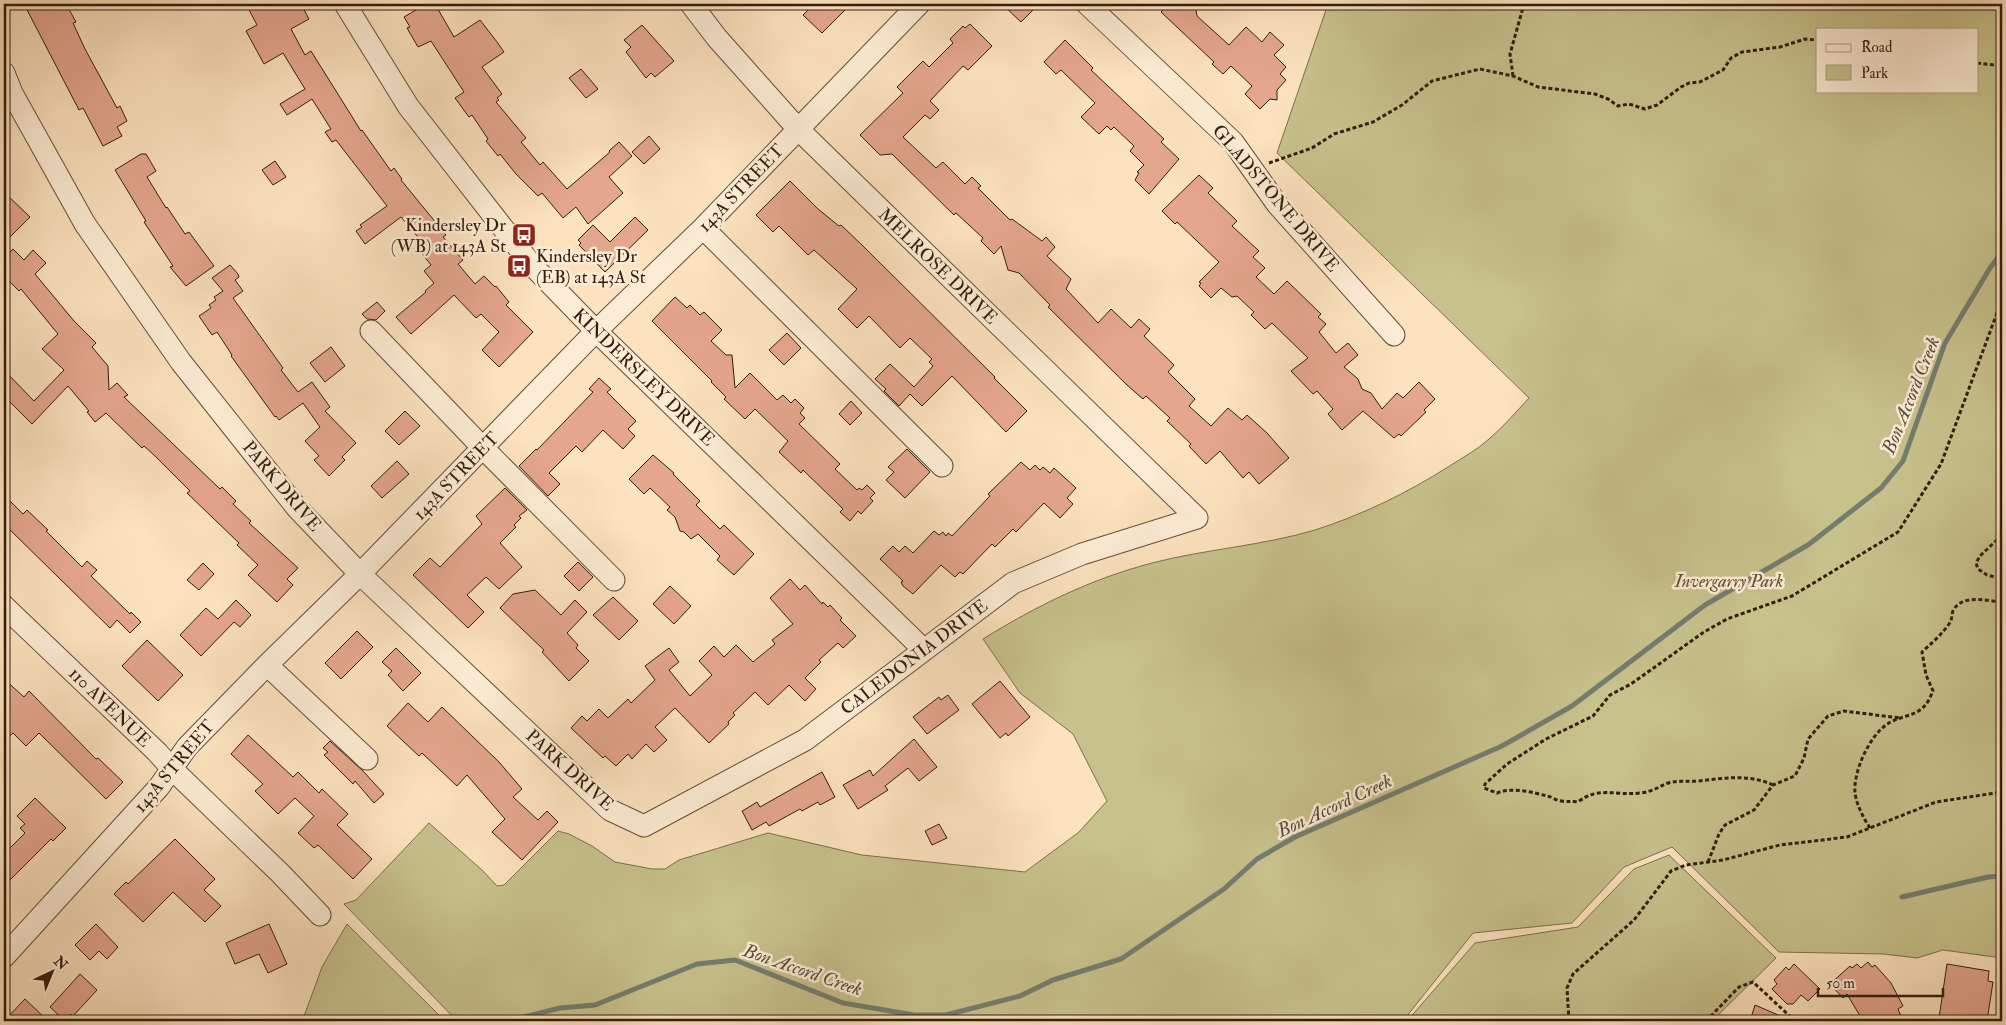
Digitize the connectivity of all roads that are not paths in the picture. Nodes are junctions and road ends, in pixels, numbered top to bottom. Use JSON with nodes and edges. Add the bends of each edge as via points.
{"nodes":[{"id":1,"x":345,"y":4,"type":"edge"},
{"id":2,"x":691,"y":4,"type":"edge"},
{"id":3,"x":919,"y":4,"type":"edge"},
{"id":4,"x":1087,"y":4,"type":"edge"},
{"id":5,"x":4,"y":73,"type":"edge"},
{"id":6,"x":798,"y":129,"type":"junction"},
{"id":7,"x":703,"y":228,"type":"junction"},
{"id":8,"x":371,"y":330,"type":"dead end"},
{"id":9,"x":596,"y":331,"type":"junction"},
{"id":10,"x":1394,"y":335,"type":"dead end"},
{"id":11,"x":483,"y":448,"type":"junction"},
{"id":12,"x":942,"y":466,"type":"dead end"},
{"id":13,"x":1197,"y":518,"type":"joint"},
{"id":14,"x":360,"y":574,"type":"junction"},
{"id":15,"x":614,"y":580,"type":"dead end"},
{"id":16,"x":4,"y":608,"type":"edge"},
{"id":17,"x":923,"y":649,"type":"junction"},
{"id":18,"x":267,"y":665,"type":"junction"},
{"id":19,"x":367,"y":759,"type":"dead end"},
{"id":20,"x":172,"y":769,"type":"junction"},
{"id":21,"x":644,"y":826,"type":"joint"},
{"id":22,"x":320,"y":916,"type":"dead end"},
{"id":23,"x":4,"y":957,"type":"edge"}],
"edges":[{"from":1,"to":9,"type":"street","name":"KINDERSLEY DRIVE","via":[[408,106],[481,203],[531,264]]},
{"from":2,"to":6,"type":"street","name":"MELROSE DRIVE"},
{"from":3,"to":6,"type":"street","name":"143A STREET"},
{"from":4,"to":10,"type":"street","name":"GLADSTONE DRIVE","via":[[1233,142],[1277,204]]},
{"from":5,"to":14,"type":"street","name":"PARK DRIVE","via":[[85,224],[181,362],[297,508]]},
{"from":6,"to":7,"type":"street","name":"143A STREET"},
{"from":6,"to":13,"type":"street","name":"MELROSE DRIVE"},
{"from":7,"to":9,"type":"street","name":"143A STREET"},
{"from":7,"to":12,"type":"street"},
{"from":8,"to":11,"type":"street"},
{"from":9,"to":11,"type":"street","name":"143A STREET"},
{"from":9,"to":17,"type":"street","name":"KINDERSLEY DRIVE"},
{"from":11,"to":14,"type":"street","name":"143A STREET"},
{"from":11,"to":15,"type":"street"},
{"from":13,"to":17,"type":"street","name":"CALEDONIA DRIVE","via":[[1082,554],[1013,583]]},
{"from":14,"to":18,"type":"street","name":"143A STREET"},
{"from":14,"to":21,"type":"street","name":"PARK DRIVE","via":[[610,810]]},
{"from":16,"to":20,"type":"street","name":"110 AVENUE","via":[[158,752]]},
{"from":17,"to":21,"type":"street","name":"CALEDONIA DRIVE","via":[[805,740]]},
{"from":18,"to":19,"type":"street"},
{"from":18,"to":20,"type":"street","name":"143A STREET","via":[[187,747]]},
{"from":20,"to":22,"type":"street","name":"110 AVENUE"},
{"from":20,"to":23,"type":"street","name":"143A STREET"}]}
